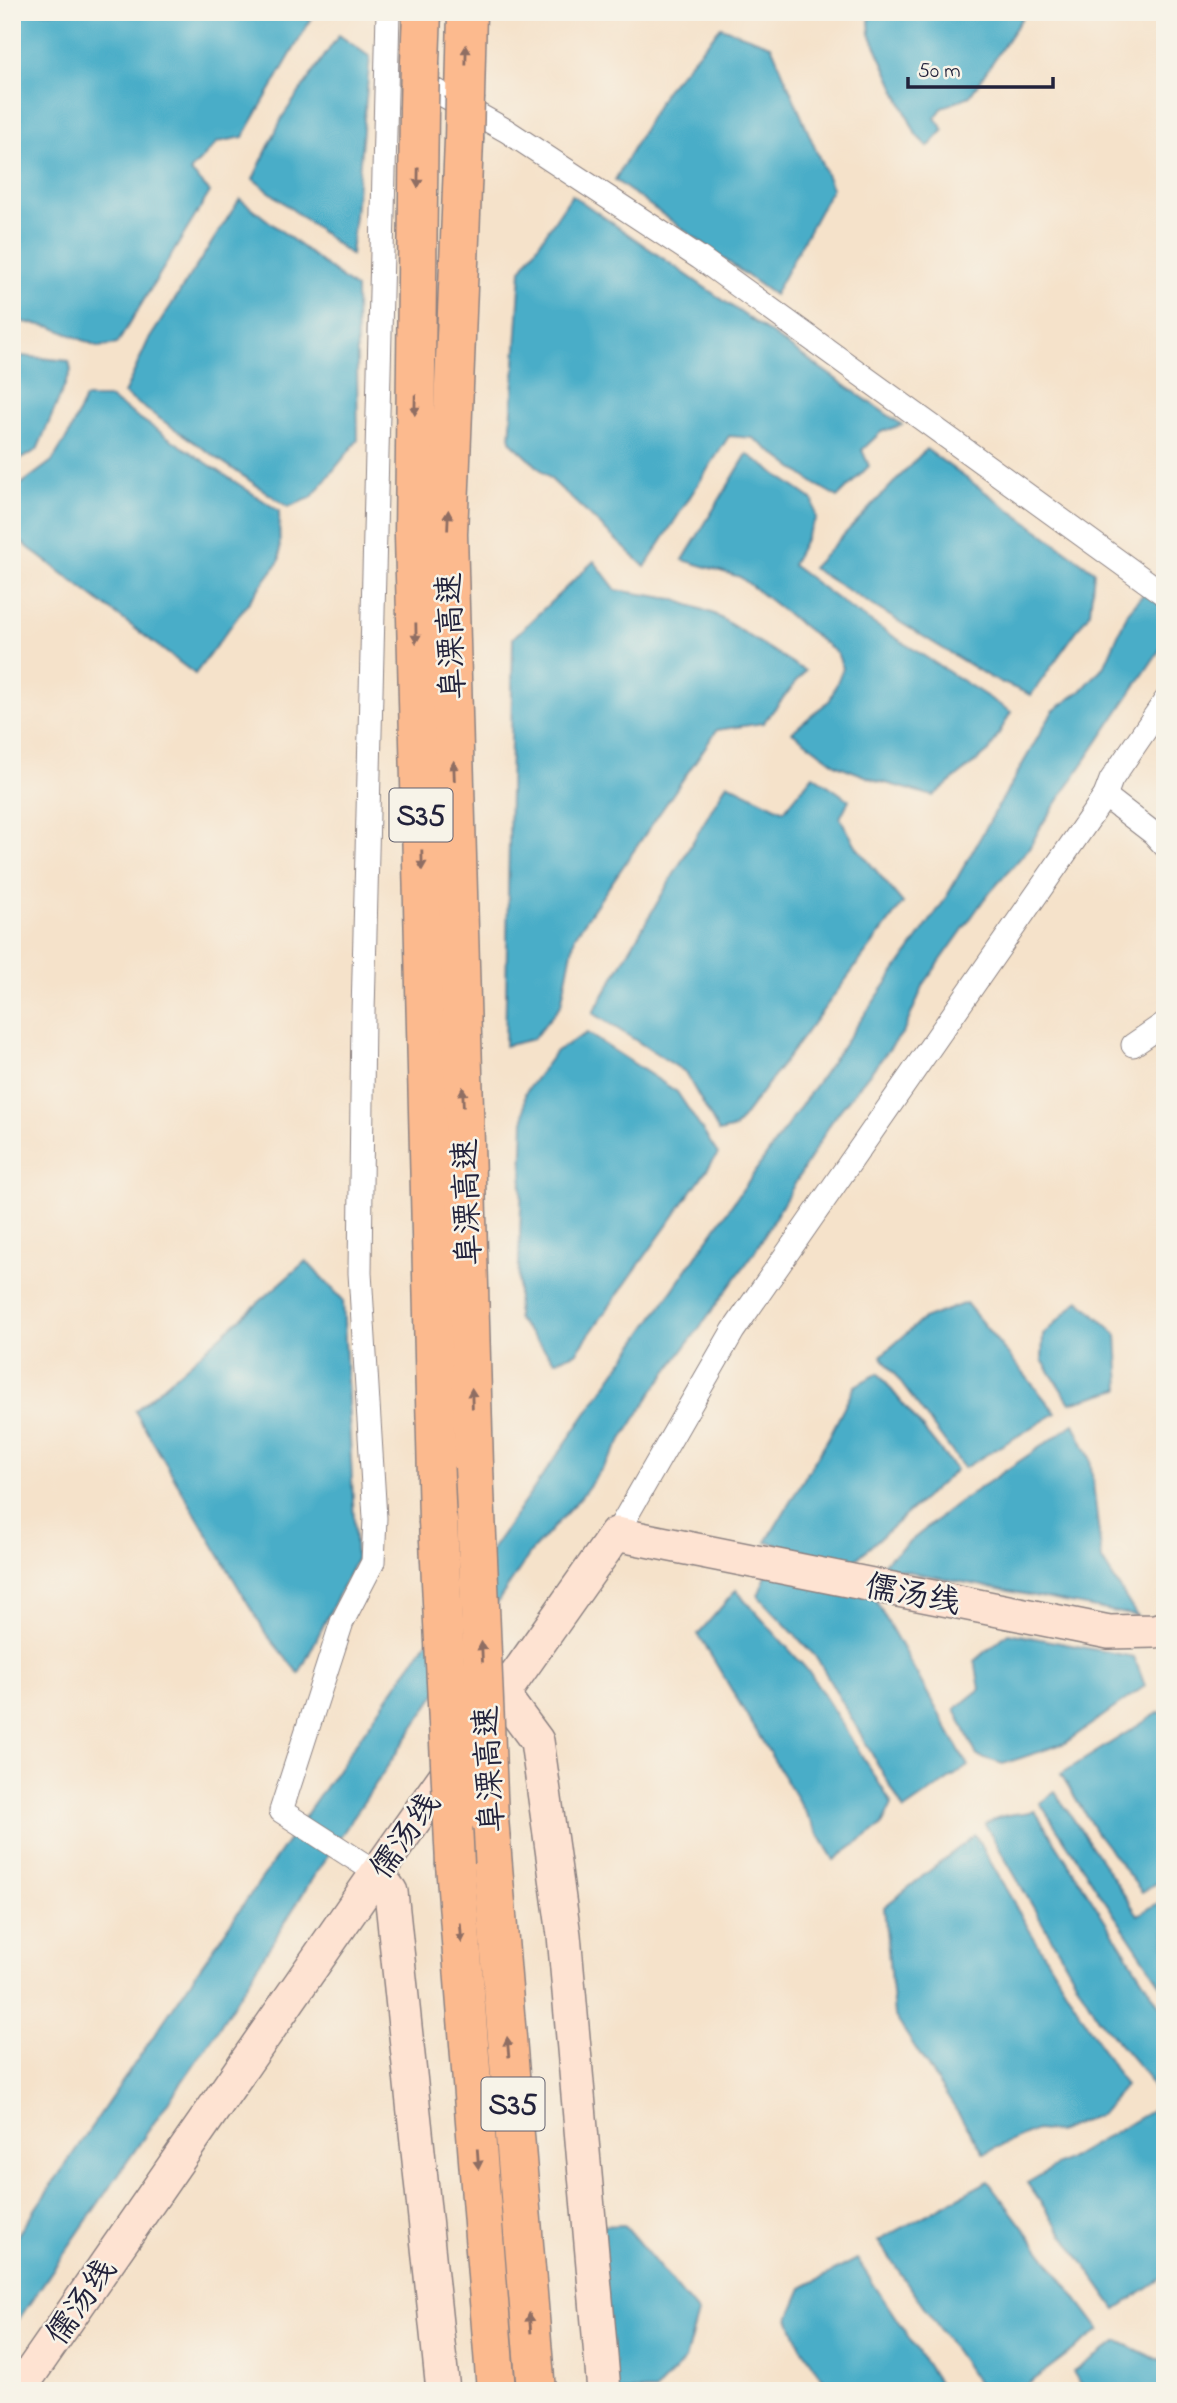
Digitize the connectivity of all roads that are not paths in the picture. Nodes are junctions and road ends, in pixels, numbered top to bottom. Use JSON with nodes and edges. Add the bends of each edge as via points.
{"nodes":[{"id":1,"x":388,"y":12,"type":"edge"},
{"id":2,"x":422,"y":12,"type":"edge"},
{"id":3,"x":467,"y":12,"type":"edge"},
{"id":4,"x":403,"y":63,"type":"junction"},
{"id":5,"x":1165,"y":595,"type":"edge"},
{"id":6,"x":1165,"y":701,"type":"edge"},
{"id":7,"x":1105,"y":796,"type":"junction"},
{"id":8,"x":1165,"y":846,"type":"edge"},
{"id":9,"x":1165,"y":1023,"type":"edge"},
{"id":10,"x":1133,"y":1045,"type":"dead end"},
{"id":11,"x":617,"y":1534,"type":"junction"},
{"id":12,"x":1165,"y":1628,"type":"edge"},
{"id":13,"x":503,"y":1695,"type":"junction"},
{"id":14,"x":377,"y":1873,"type":"junction"},
{"id":15,"x":34,"y":2385,"type":"edge"},
{"id":16,"x":443,"y":2391,"type":"edge"},
{"id":17,"x":496,"y":2391,"type":"edge"},
{"id":18,"x":536,"y":2391,"type":"edge"},
{"id":19,"x":604,"y":2391,"type":"edge"}],
"edges":[{"from":1,"to":4,"type":"street"},
{"from":2,"to":4,"type":"highway","name":"阜溧高速","number":"S35"},
{"from":18,"to":3,"type":"highway","name":"阜溧高速","number":"S35","one_way":true,"bridge":true,"via":[[489,1818],[474,1466],[448,534]]},
{"from":4,"to":5,"type":"street","via":[[700,258]]},
{"from":4,"to":14,"type":"street","via":[[364,971],[360,1273],[375,1518],[373,1562],[342,1622],[281,1811]]},
{"from":4,"to":17,"type":"highway","name":"阜溧高速","number":"S35","one_way":true,"bridge":true,"via":[[419,109],[414,535],[439,1521],[455,1864]]},
{"from":6,"to":7,"type":"street"},
{"from":7,"to":8,"type":"street"},
{"from":7,"to":11,"type":"street","via":[[733,1331]]},
{"from":9,"to":10,"type":"street"},
{"from":11,"to":12,"type":"street","name":"儒汤线","via":[[1109,1632]]},
{"from":11,"to":13,"type":"street","name":"儒汤线"},
{"from":13,"to":14,"type":"street","name":"儒汤线"},
{"from":13,"to":19,"type":"street","via":[[537,1741],[564,1935]]},
{"from":14,"to":15,"type":"street","name":"儒汤线"},
{"from":14,"to":16,"type":"street","via":[[391,1892]]}]}
